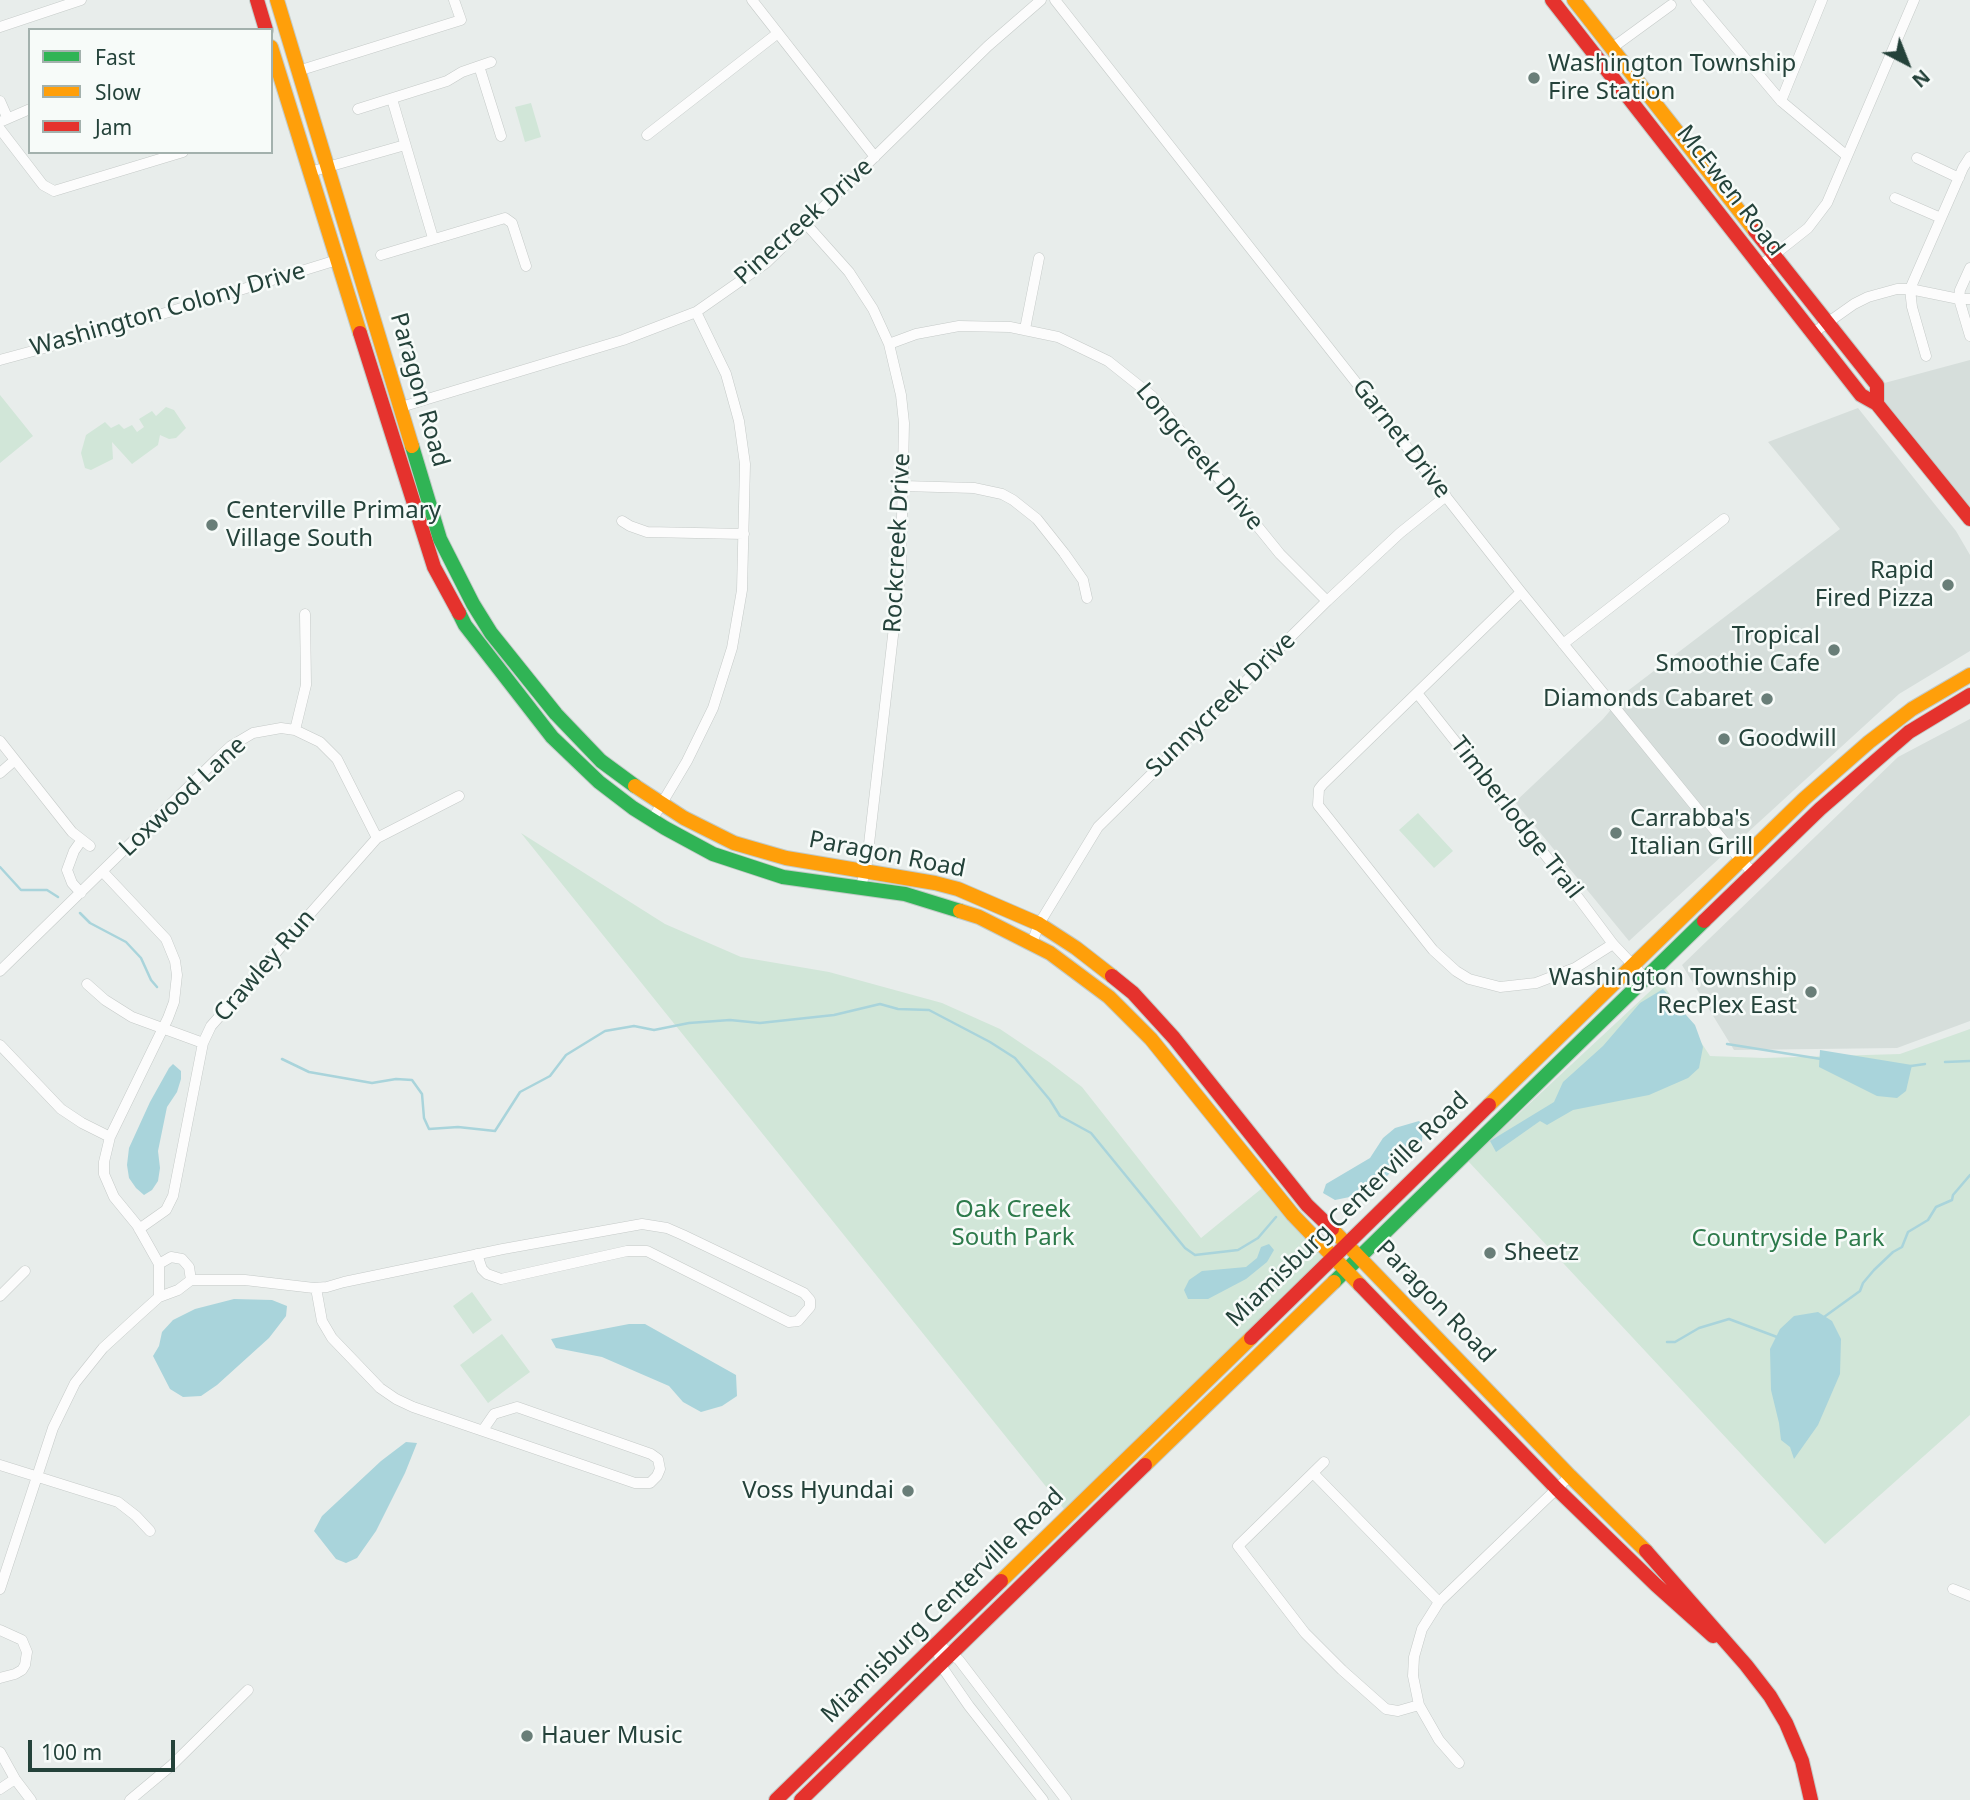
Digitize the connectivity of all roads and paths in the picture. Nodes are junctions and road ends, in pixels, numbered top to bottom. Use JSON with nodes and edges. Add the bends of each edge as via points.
{"nodes":[{"id":1,"x":81,"y":0,"type":"edge"},
{"id":2,"x":257,"y":0,"type":"edge"},
{"id":3,"x":277,"y":0,"type":"edge"},
{"id":4,"x":454,"y":0,"type":"edge"},
{"id":5,"x":752,"y":0,"type":"edge"},
{"id":6,"x":1041,"y":0,"type":"edge"},
{"id":7,"x":1055,"y":0,"type":"edge"},
{"id":8,"x":1552,"y":0,"type":"edge"},
{"id":9,"x":1696,"y":0,"type":"edge"},
{"id":10,"x":1822,"y":0,"type":"edge"},
{"id":11,"x":1914,"y":0,"type":"edge"},
{"id":12,"x":1577,"y":1,"type":"edge"},
{"id":13,"x":1671,"y":5,"type":"dead end"},
{"id":14,"x":1563,"y":14,"type":"junction"},
{"id":15,"x":0,"y":27,"type":"edge"},
{"id":16,"x":265,"y":28,"type":"edge"},
{"id":17,"x":778,"y":33,"type":"junction"},
{"id":18,"x":1612,"y":48,"type":"junction"},
{"id":19,"x":273,"y":53,"type":"edge"},
{"id":20,"x":491,"y":62,"type":"dead end"},
{"id":21,"x":479,"y":66,"type":"junction"},
{"id":22,"x":298,"y":71,"type":"junction"},
{"id":23,"x":392,"y":99,"type":"junction"},
{"id":24,"x":0,"y":101,"type":"edge"},
{"id":25,"x":1781,"y":101,"type":"junction"},
{"id":26,"x":358,"y":109,"type":"dead end"},
{"id":27,"x":28,"y":110,"type":"edge"},
{"id":28,"x":4,"y":120,"type":"edge"},
{"id":29,"x":0,"y":129,"type":"edge"},
{"id":30,"x":647,"y":135,"type":"dead end"},
{"id":31,"x":501,"y":136,"type":"dead end"},
{"id":32,"x":405,"y":145,"type":"junction"},
{"id":33,"x":176,"y":154,"type":"edge"},
{"id":34,"x":1847,"y":156,"type":"junction"},
{"id":35,"x":875,"y":157,"type":"junction"},
{"id":36,"x":1970,"y":157,"type":"edge"},
{"id":37,"x":1917,"y":158,"type":"dead end"},
{"id":38,"x":328,"y":168,"type":"junction"},
{"id":39,"x":310,"y":172,"type":"junction"},
{"id":40,"x":1959,"y":178,"type":"junction"},
{"id":41,"x":1895,"y":198,"type":"dead end"},
{"id":42,"x":1941,"y":218,"type":"junction"},
{"id":43,"x":807,"y":225,"type":"junction"},
{"id":44,"x":433,"y":239,"type":"junction"},
{"id":45,"x":1774,"y":254,"type":"junction"},
{"id":46,"x":381,"y":255,"type":"dead end"},
{"id":47,"x":1039,"y":258,"type":"dead end"},
{"id":48,"x":337,"y":260,"type":"junction"},
{"id":49,"x":526,"y":266,"type":"dead end"},
{"id":50,"x":1760,"y":266,"type":"junction"},
{"id":51,"x":1970,"y":268,"type":"edge"},
{"id":52,"x":1910,"y":289,"type":"junction"},
{"id":53,"x":1965,"y":299,"type":"edge"},
{"id":54,"x":696,"y":312,"type":"junction"},
{"id":55,"x":1826,"y":322,"type":"junction"},
{"id":56,"x":1025,"y":329,"type":"junction"},
{"id":57,"x":1813,"y":333,"type":"junction"},
{"id":58,"x":1970,"y":336,"type":"edge"},
{"id":59,"x":889,"y":344,"type":"junction"},
{"id":60,"x":1926,"y":356,"type":"dead end"},
{"id":61,"x":0,"y":360,"type":"edge"},
{"id":62,"x":1877,"y":404,"type":"junction"},
{"id":63,"x":401,"y":407,"type":"junction"},
{"id":64,"x":903,"y":486,"type":"junction"},
{"id":65,"x":1446,"y":496,"type":"junction"},
{"id":66,"x":1724,"y":519,"type":"dead end"},
{"id":67,"x":1970,"y":519,"type":"edge"},
{"id":68,"x":622,"y":521,"type":"dead end"},
{"id":69,"x":744,"y":534,"type":"junction"},
{"id":70,"x":1521,"y":592,"type":"junction"},
{"id":71,"x":1087,"y":598,"type":"dead end"},
{"id":72,"x":1327,"y":601,"type":"junction"},
{"id":73,"x":306,"y":614,"type":"dead end"},
{"id":74,"x":1563,"y":644,"type":"junction"},
{"id":75,"x":1970,"y":675,"type":"edge"},
{"id":76,"x":1417,"y":693,"type":"junction"},
{"id":77,"x":1970,"y":695,"type":"edge"},
{"id":78,"x":295,"y":730,"type":"junction"},
{"id":79,"x":0,"y":741,"type":"edge"},
{"id":80,"x":15,"y":760,"type":"junction"},
{"id":81,"x":0,"y":773,"type":"edge"},
{"id":82,"x":459,"y":796,"type":"dead end"},
{"id":83,"x":662,"y":804,"type":"junction"},
{"id":84,"x":652,"y":820,"type":"junction"},
{"id":85,"x":376,"y":838,"type":"junction"},
{"id":86,"x":1740,"y":862,"type":"junction"},
{"id":87,"x":866,"y":870,"type":"junction"},
{"id":88,"x":103,"y":872,"type":"junction"},
{"id":89,"x":1753,"y":873,"type":"junction"},
{"id":90,"x":860,"y":888,"type":"junction"},
{"id":91,"x":81,"y":893,"type":"junction"},
{"id":92,"x":1039,"y":924,"type":"junction"},
{"id":93,"x":1032,"y":943,"type":"junction"},
{"id":94,"x":1613,"y":944,"type":"junction"},
{"id":95,"x":1633,"y":965,"type":"junction"},
{"id":96,"x":0,"y":971,"type":"edge"},
{"id":97,"x":1646,"y":979,"type":"junction"},
{"id":98,"x":87,"y":984,"type":"dead end"},
{"id":99,"x":163,"y":1028,"type":"junction"},
{"id":100,"x":203,"y":1043,"type":"junction"},
{"id":101,"x":0,"y":1045,"type":"edge"},
{"id":102,"x":1500,"y":1093,"type":"junction"},
{"id":103,"x":1513,"y":1107,"type":"junction"},
{"id":104,"x":110,"y":1137,"type":"junction"},
{"id":105,"x":139,"y":1229,"type":"junction"},
{"id":106,"x":1348,"y":1244,"type":"junction"},
{"id":107,"x":477,"y":1254,"type":"junction"},
{"id":108,"x":1359,"y":1256,"type":"junction"},
{"id":109,"x":1335,"y":1257,"type":"junction"},
{"id":110,"x":159,"y":1264,"type":"junction"},
{"id":111,"x":1347,"y":1270,"type":"junction"},
{"id":112,"x":26,"y":1271,"type":"dead end"},
{"id":113,"x":191,"y":1280,"type":"junction"},
{"id":114,"x":316,"y":1288,"type":"junction"},
{"id":115,"x":0,"y":1296,"type":"edge"},
{"id":116,"x":159,"y":1297,"type":"junction"},
{"id":117,"x":1173,"y":1414,"type":"junction"},
{"id":118,"x":1186,"y":1427,"type":"junction"},
{"id":119,"x":483,"y":1430,"type":"junction"},
{"id":120,"x":1324,"y":1462,"type":"dead end"},
{"id":121,"x":0,"y":1465,"type":"edge"},
{"id":122,"x":1313,"y":1473,"type":"junction"},
{"id":123,"x":36,"y":1476,"type":"junction"},
{"id":124,"x":1570,"y":1476,"type":"junction"},
{"id":125,"x":1557,"y":1489,"type":"junction"},
{"id":126,"x":149,"y":1531,"type":"dead end"},
{"id":127,"x":1636,"y":1541,"type":"junction"},
{"id":128,"x":1624,"y":1554,"type":"junction"},
{"id":129,"x":0,"y":1589,"type":"edge"},
{"id":130,"x":1954,"y":1589,"type":"dead end"},
{"id":131,"x":1970,"y":1596,"type":"edge"},
{"id":132,"x":1439,"y":1602,"type":"junction"},
{"id":133,"x":0,"y":1630,"type":"edge"},
{"id":134,"x":938,"y":1644,"type":"junction"},
{"id":135,"x":952,"y":1653,"type":"junction"},
{"id":136,"x":940,"y":1664,"type":"junction"},
{"id":137,"x":1746,"y":1665,"type":"junction"},
{"id":138,"x":0,"y":1678,"type":"edge"},
{"id":139,"x":248,"y":1690,"type":"dead end"},
{"id":140,"x":1419,"y":1705,"type":"junction"},
{"id":141,"x":0,"y":1752,"type":"edge"},
{"id":142,"x":1460,"y":1763,"type":"dead end"},
{"id":143,"x":805,"y":1772,"type":"junction"},
{"id":144,"x":15,"y":1779,"type":"junction"},
{"id":145,"x":817,"y":1785,"type":"junction"},
{"id":146,"x":0,"y":1789,"type":"edge"},
{"id":147,"x":31,"y":1800,"type":"edge"},
{"id":148,"x":130,"y":1800,"type":"edge"},
{"id":149,"x":776,"y":1800,"type":"edge"},
{"id":150,"x":801,"y":1800,"type":"edge"},
{"id":151,"x":1043,"y":1800,"type":"edge"},
{"id":152,"x":1066,"y":1800,"type":"edge"},
{"id":153,"x":1811,"y":1800,"type":"edge"}],
"edges":[{"from":1,"to":15,"type":"street"},
{"from":2,"to":16,"type":"street"},
{"from":3,"to":22,"type":"street","name":"Paragon Road"},
{"from":4,"to":22,"type":"street","via":[[461,20]]},
{"from":5,"to":17,"type":"street"},
{"from":6,"to":35,"type":"street","name":"Pinecreek Drive"},
{"from":7,"to":65,"type":"street","name":"Garnet Drive"},
{"from":8,"to":14,"type":"street","name":"McEwen Road"},
{"from":9,"to":25,"type":"street"},
{"from":10,"to":25,"type":"street"},
{"from":11,"to":34,"type":"street"},
{"from":12,"to":14,"type":"street"},
{"from":12,"to":18,"type":"street","name":"McEwen Road"},
{"from":13,"to":18,"type":"street"},
{"from":14,"to":50,"type":"street","name":"McEwen Road"},
{"from":17,"to":30,"type":"street"},
{"from":17,"to":35,"type":"street"},
{"from":18,"to":45,"type":"street","name":"McEwen Road"},
{"from":19,"to":39,"type":"street","name":"Paragon Road"},
{"from":20,"to":21,"type":"street"},
{"from":21,"to":23,"type":"street"},
{"from":21,"to":31,"type":"street"},
{"from":22,"to":38,"type":"street","name":"Paragon Road"},
{"from":23,"to":26,"type":"street"},
{"from":23,"to":32,"type":"street"},
{"from":24,"to":28,"type":"street"},
{"from":25,"to":34,"type":"street"},
{"from":27,"to":28,"type":"street"},
{"from":29,"to":33,"type":"street","via":[[43,186],[54,191]]},
{"from":32,"to":38,"type":"street"},
{"from":32,"to":44,"type":"street"},
{"from":34,"to":45,"type":"street","via":[[1817,218]]},
{"from":35,"to":43,"type":"street","name":"Pinecreek Drive"},
{"from":36,"to":40,"type":"street"},
{"from":37,"to":40,"type":"street"},
{"from":38,"to":39,"type":"street"},
{"from":38,"to":63,"type":"street","name":"Paragon Road"},
{"from":39,"to":48,"type":"street","name":"Paragon Road"},
{"from":40,"to":42,"type":"street"},
{"from":41,"to":42,"type":"street"},
{"from":42,"to":52,"type":"street"},
{"from":43,"to":54,"type":"street","name":"Pinecreek Drive","via":[[745,279]]},
{"from":43,"to":59,"type":"street","name":"Rockcreek Drive","via":[[862,290]]},
{"from":44,"to":46,"type":"street"},
{"from":44,"to":49,"type":"street","via":[[505,218],[512,223]]},
{"from":45,"to":50,"type":"street"},
{"from":45,"to":55,"type":"street","name":"McEwen Road"},
{"from":47,"to":56,"type":"street"},
{"from":48,"to":61,"type":"street","name":"Washington Colony Drive"},
{"from":48,"to":84,"type":"street","name":"Paragon Road","via":[[415,516],[450,599],[486,654],[552,737],[599,782]]},
{"from":50,"to":57,"type":"street","name":"McEwen Road"},
{"from":51,"to":53,"type":"street","via":[[1960,290]]},
{"from":52,"to":53,"type":"street"},
{"from":52,"to":55,"type":"street","via":[[1868,297]]},
{"from":52,"to":60,"type":"street"},
{"from":53,"to":58,"type":"street"},
{"from":54,"to":63,"type":"street","name":"Pinecreek Drive","via":[[623,340]]},
{"from":54,"to":69,"type":"street","via":[[726,374],[739,421],[745,464]]},
{"from":55,"to":57,"type":"street"},
{"from":55,"to":62,"type":"street","name":"McEwen Road","via":[[1877,385]]},
{"from":56,"to":59,"type":"street","name":"Longcreek Drive","via":[[959,326]]},
{"from":56,"to":72,"type":"street","name":"Longcreek Drive","via":[[1084,348],[1144,388],[1280,554]]},
{"from":57,"to":62,"type":"street","name":"McEwen Road","via":[[1861,395]]},
{"from":59,"to":64,"type":"street","name":"Rockcreek Drive","via":[[901,395]]},
{"from":62,"to":67,"type":"street","name":"McEwen Road"},
{"from":63,"to":83,"type":"street","name":"Paragon Road","via":[[440,539],[491,632],[578,739]]},
{"from":64,"to":71,"type":"street","via":[[974,488],[1013,500],[1056,542],[1083,580]]},
{"from":64,"to":87,"type":"street","name":"Rockcreek Drive","via":[[901,566]]},
{"from":65,"to":70,"type":"street","name":"Garnet Drive"},
{"from":65,"to":72,"type":"street","name":"Sunnycreek Drive"},
{"from":66,"to":74,"type":"street"},
{"from":68,"to":69,"type":"street","via":[[647,532]]},
{"from":69,"to":83,"type":"street","via":[[736,629],[718,694]]},
{"from":70,"to":74,"type":"street","name":"Garnet Drive"},
{"from":70,"to":76,"type":"street"},
{"from":72,"to":92,"type":"street","name":"Sunnycreek Drive","via":[[1098,827]]},
{"from":73,"to":78,"type":"street","via":[[306,685]]},
{"from":74,"to":86,"type":"street","name":"Garnet Drive"},
{"from":75,"to":86,"type":"street","name":"Miamisburg Centerville Road","via":[[1912,709],[1869,742]]},
{"from":76,"to":94,"type":"street","name":"Timberlodge Trail"},
{"from":76,"to":94,"type":"street","via":[[1322,784],[1317,798],[1320,810],[1433,950],[1469,979],[1500,987],[1536,982],[1575,968]]},
{"from":77,"to":89,"type":"street","name":"Miamisburg Centerville Road","via":[[1909,732]]},
{"from":78,"to":85,"type":"street","via":[[320,742],[337,760]]},
{"from":78,"to":88,"type":"street","name":"Loxwood Lane","via":[[265,730],[231,746]]},
{"from":79,"to":80,"type":"street"},
{"from":80,"to":81,"type":"street"},
{"from":80,"to":91,"type":"street","via":[[85,844],[74,851],[68,870]]},
{"from":82,"to":85,"type":"street","name":"Crawley Run"},
{"from":83,"to":84,"type":"street"},
{"from":83,"to":87,"type":"street","name":"Paragon Road","via":[[758,852]]},
{"from":84,"to":90,"type":"street","name":"Paragon Road","via":[[741,864],[783,877]]},
{"from":85,"to":100,"type":"street","name":"Crawley Run","via":[[211,1026]]},
{"from":86,"to":89,"type":"street","name":"Garnet Drive"},
{"from":86,"to":95,"type":"street","name":"Miamisburg Centerville Road"},
{"from":87,"to":90,"type":"street","name":"Rockcreek Drive"},
{"from":87,"to":92,"type":"street","name":"Paragon Road","via":[[958,889]]},
{"from":88,"to":91,"type":"street","name":"Loxwood Lane"},
{"from":88,"to":99,"type":"street","via":[[159,929],[172,950],[177,989]]},
{"from":89,"to":97,"type":"street","name":"Miamisburg Centerville Road"},
{"from":90,"to":93,"type":"street","name":"Paragon Road","via":[[905,894],[979,917]]},
{"from":91,"to":96,"type":"street","name":"Loxwood Lane"},
{"from":92,"to":93,"type":"street","name":"Sunnycreek Drive"},
{"from":92,"to":106,"type":"street","name":"Paragon Road","via":[[1076,948],[1155,1015],[1307,1205]]},
{"from":93,"to":109,"type":"street","name":"Paragon Road","via":[[1109,997],[1151,1039],[1275,1195]]},
{"from":94,"to":95,"type":"street","name":"Timberlodge Trail"},
{"from":95,"to":97,"type":"street","name":"Timberlodge Trail"},
{"from":95,"to":102,"type":"street","name":"Miamisburg Centerville Road"},
{"from":97,"to":103,"type":"street","name":"Miamisburg Centerville Road"},
{"from":98,"to":99,"type":"street","via":[[119,1009]]},
{"from":99,"to":100,"type":"street"},
{"from":99,"to":104,"type":"street"},
{"from":100,"to":105,"type":"street","name":"Crawley Run","via":[[173,1196],[166,1210]]},
{"from":101,"to":104,"type":"street","via":[[61,1108]]},
{"from":102,"to":103,"type":"street"},
{"from":102,"to":106,"type":"street","name":"Miamisburg Centerville Road"},
{"from":103,"to":108,"type":"street","name":"Miamisburg Centerville Road"},
{"from":104,"to":105,"type":"street","via":[[104,1174],[114,1197]]},
{"from":105,"to":110,"type":"street"},
{"from":106,"to":108,"type":"street","name":"Paragon Road"},
{"from":106,"to":109,"type":"street","name":"Miamisburg Centerville Road"},
{"from":107,"to":107,"type":"street","via":[[629,1225],[654,1225],[804,1293],[810,1307],[798,1321],[789,1322],[647,1251],[627,1251],[501,1279],[487,1274]]},
{"from":107,"to":114,"type":"street"},
{"from":108,"to":111,"type":"street","name":"Miamisburg Centerville Road"},
{"from":108,"to":124,"type":"street","name":"Paragon Road"},
{"from":109,"to":111,"type":"street","name":"Paragon Road"},
{"from":109,"to":117,"type":"street","name":"Miamisburg Centerville Road"},
{"from":110,"to":113,"type":"street","via":[[170,1257],[182,1259]]},
{"from":110,"to":116,"type":"street"},
{"from":111,"to":118,"type":"street","name":"Miamisburg Centerville Road"},
{"from":111,"to":125,"type":"street","name":"Paragon Road"},
{"from":112,"to":115,"type":"street"},
{"from":113,"to":114,"type":"street"},
{"from":113,"to":116,"type":"street"},
{"from":114,"to":119,"type":"street","via":[[328,1332],[380,1388],[413,1406]]},
{"from":116,"to":123,"type":"street","via":[[103,1348],[75,1383]]},
{"from":117,"to":118,"type":"street"},
{"from":117,"to":134,"type":"street","name":"Miamisburg Centerville Road"},
{"from":118,"to":135,"type":"street","name":"Miamisburg Centerville Road"},
{"from":119,"to":119,"type":"street","via":[[635,1483],[650,1483],[660,1469],[651,1454],[517,1407],[494,1414]]},
{"from":120,"to":122,"type":"street"},
{"from":121,"to":123,"type":"street"},
{"from":122,"to":132,"type":"street"},
{"from":122,"to":140,"type":"street","via":[[1238,1546],[1305,1633],[1386,1709]]},
{"from":123,"to":126,"type":"street","via":[[118,1502]]},
{"from":123,"to":129,"type":"street"},
{"from":124,"to":125,"type":"street"},
{"from":124,"to":127,"type":"street","name":"Paragon Road"},
{"from":125,"to":128,"type":"street","name":"Paragon Road"},
{"from":125,"to":132,"type":"street"},
{"from":127,"to":128,"type":"street"},
{"from":127,"to":137,"type":"street","name":"Paragon Road"},
{"from":128,"to":137,"type":"street","name":"Paragon Road"},
{"from":130,"to":131,"type":"street"},
{"from":132,"to":140,"type":"street","via":[[1422,1629],[1414,1657]]},
{"from":133,"to":138,"type":"street","via":[[22,1640],[27,1658],[22,1670]]},
{"from":134,"to":135,"type":"street"},
{"from":134,"to":136,"type":"street"},
{"from":134,"to":143,"type":"street","name":"Miamisburg Centerville Road"},
{"from":135,"to":136,"type":"street","name":"Miamisburg Centerville Road"},
{"from":135,"to":152,"type":"street"},
{"from":136,"to":145,"type":"street","name":"Miamisburg Centerville Road"},
{"from":136,"to":151,"type":"street"},
{"from":137,"to":153,"type":"street","name":"Paragon Road","via":[[1786,1723]]},
{"from":139,"to":148,"type":"street"},
{"from":140,"to":142,"type":"street","via":[[1439,1740]]},
{"from":141,"to":144,"type":"street"},
{"from":143,"to":145,"type":"street"},
{"from":143,"to":149,"type":"street","name":"Miamisburg Centerville Road"},
{"from":144,"to":146,"type":"street"},
{"from":144,"to":147,"type":"street"},
{"from":145,"to":150,"type":"street","name":"Miamisburg Centerville Road"}]}
